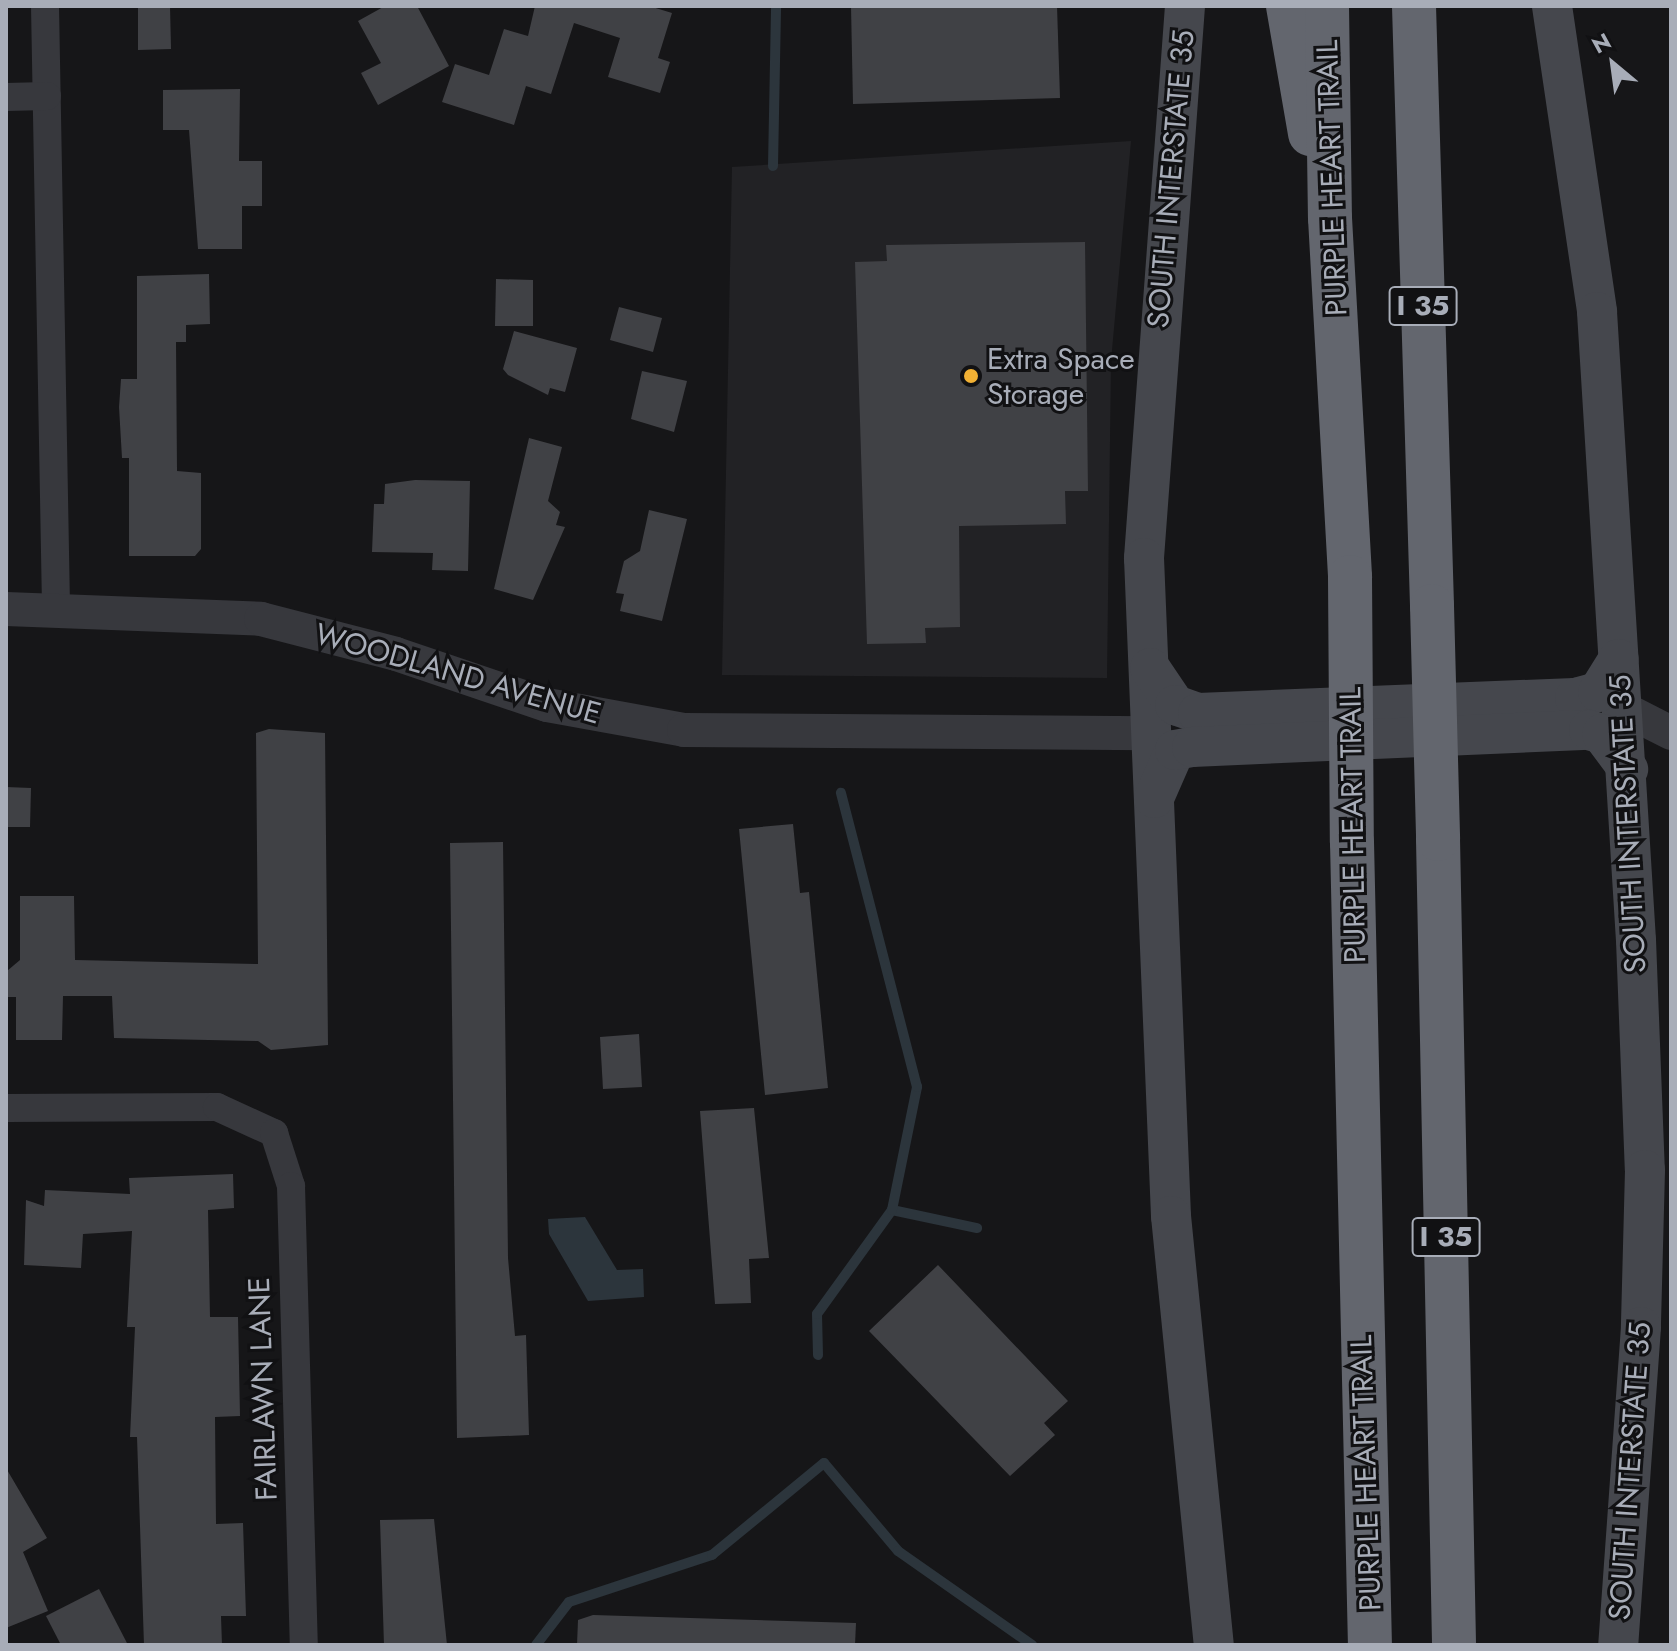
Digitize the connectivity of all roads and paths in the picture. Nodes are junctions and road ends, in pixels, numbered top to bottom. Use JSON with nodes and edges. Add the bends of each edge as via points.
{"nodes":[{"id":1,"x":45,"y":6,"type":"edge"},
{"id":2,"x":1185,"y":6,"type":"edge"},
{"id":3,"x":1288,"y":6,"type":"edge"},
{"id":4,"x":1327,"y":6,"type":"edge"},
{"id":5,"x":1414,"y":6,"type":"edge"},
{"id":6,"x":1552,"y":6,"type":"edge"},
{"id":7,"x":47,"y":96,"type":"junction"},
{"id":8,"x":6,"y":97,"type":"edge"},
{"id":9,"x":1330,"y":218,"type":"junction"},
{"id":10,"x":6,"y":609,"type":"edge"},
{"id":11,"x":56,"y":609,"type":"junction"},
{"id":12,"x":1619,"y":659,"type":"junction"},
{"id":13,"x":1150,"y":668,"type":"junction"},
{"id":14,"x":1622,"y":708,"type":"junction"},
{"id":15,"x":1150,"y":733,"type":"junction"},
{"id":16,"x":1671,"y":733,"type":"edge"},
{"id":17,"x":1628,"y":769,"type":"junction"},
{"id":18,"x":1154,"y":799,"type":"junction"},
{"id":19,"x":6,"y":1108,"type":"edge"},
{"id":20,"x":1454,"y":1642,"type":"edge"},
{"id":21,"x":304,"y":1645,"type":"edge"},
{"id":22,"x":1214,"y":1645,"type":"edge"},
{"id":23,"x":1370,"y":1645,"type":"edge"},
{"id":24,"x":1618,"y":1645,"type":"edge"}],
"edges":[{"from":1,"to":7,"type":"street"},
{"from":2,"to":13,"type":"main road","name":"SOUTH INTERSTATE 35","via":[[1144,558]]},
{"from":3,"to":9,"type":"highway"},
{"from":4,"to":9,"type":"highway","name":"PURPLE HEART TRAIL"},
{"from":5,"to":20,"type":"highway","number":"I 35","bridge":true},
{"from":6,"to":12,"type":"main road","name":"SOUTH INTERSTATE 35","via":[[1597,312]]},
{"from":7,"to":8,"type":"street"},
{"from":7,"to":11,"type":"street"},
{"from":9,"to":23,"type":"highway","name":"PURPLE HEART TRAIL","bridge":true,"via":[[1350,577]]},
{"from":10,"to":11,"type":"street","name":"WOODLAND AVENUE"},
{"from":11,"to":15,"type":"street","name":"WOODLAND AVENUE","via":[[261,619],[547,705],[684,730]]},
{"from":12,"to":13,"type":"main road","via":[[1598,692],[1575,698],[1198,713],[1175,705]]},
{"from":12,"to":14,"type":"main road","name":"SOUTH INTERSTATE 35"},
{"from":13,"to":15,"type":"main road","name":"SOUTH INTERSTATE 35"},
{"from":14,"to":16,"type":"street"},
{"from":14,"to":17,"type":"main road","name":"SOUTH INTERSTATE 35"},
{"from":15,"to":18,"type":"main road","name":"SOUTH INTERSTATE 35"},
{"from":17,"to":18,"type":"main road","via":[[1602,734],[1589,730],[1192,747],[1175,750]]},
{"from":17,"to":24,"type":"main road","name":"SOUTH INTERSTATE 35","via":[[1645,1170]]},
{"from":18,"to":22,"type":"main road","name":"SOUTH INTERSTATE 35","via":[[1171,1216]]},
{"from":19,"to":21,"type":"street","name":"FAIRLAWN LANE","via":[[217,1107],[274,1133],[291,1186]]}]}
